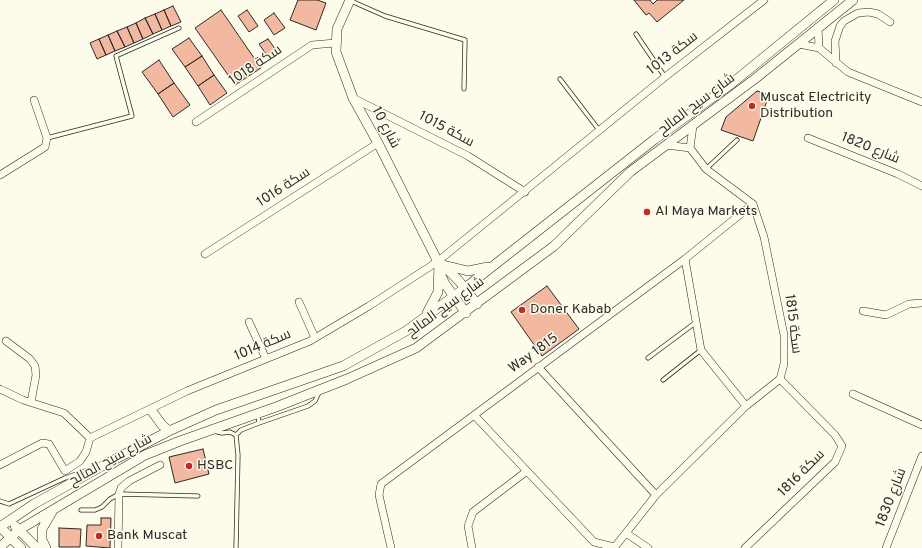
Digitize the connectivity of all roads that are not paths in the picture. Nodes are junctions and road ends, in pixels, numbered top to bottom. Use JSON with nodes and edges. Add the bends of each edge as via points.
{"nodes":[{"id":1,"x":350,"y":0,"type":"edge"},
{"id":2,"x":764,"y":0,"type":"edge"},
{"id":3,"x":834,"y":0,"type":"edge"},
{"id":4,"x":853,"y":0,"type":"edge"},
{"id":5,"x":890,"y":22,"type":"dead end"},
{"id":6,"x":818,"y":27,"type":"junction"},
{"id":7,"x":179,"y":28,"type":"dead end"},
{"id":8,"x":636,"y":34,"type":"dead end"},
{"id":9,"x":335,"y":43,"type":"junction"},
{"id":10,"x":799,"y":44,"type":"junction"},
{"id":11,"x":819,"y":48,"type":"junction"},
{"id":12,"x":836,"y":63,"type":"junction"},
{"id":13,"x":664,"y":76,"type":"junction"},
{"id":14,"x":560,"y":79,"type":"dead end"},
{"id":15,"x":464,"y":89,"type":"dead end"},
{"id":16,"x":353,"y":98,"type":"junction"},
{"id":17,"x":34,"y":100,"type":"dead end"},
{"id":18,"x":922,"y":102,"type":"edge"},
{"id":19,"x":196,"y":122,"type":"dead end"},
{"id":20,"x":693,"y":126,"type":"junction"},
{"id":21,"x":599,"y":130,"type":"junction"},
{"id":22,"x":47,"y":138,"type":"junction"},
{"id":23,"x":808,"y":138,"type":"dead end"},
{"id":24,"x":737,"y":140,"type":"dead end"},
{"id":25,"x":378,"y":143,"type":"junction"},
{"id":26,"x":666,"y":145,"type":"junction"},
{"id":27,"x":690,"y":148,"type":"junction"},
{"id":28,"x":706,"y":169,"type":"junction"},
{"id":29,"x":0,"y":175,"type":"edge"},
{"id":30,"x":922,"y":186,"type":"edge"},
{"id":31,"x":525,"y":192,"type":"junction"},
{"id":32,"x":753,"y":204,"type":"junction"},
{"id":33,"x":205,"y":254,"type":"dead end"},
{"id":34,"x":685,"y":259,"type":"junction"},
{"id":35,"x":495,"y":265,"type":"junction"},
{"id":36,"x":440,"y":266,"type":"junction"},
{"id":37,"x":465,"y":288,"type":"junction"},
{"id":38,"x":454,"y":296,"type":"junction"},
{"id":39,"x":299,"y":302,"type":"dead end"},
{"id":40,"x":922,"y":302,"type":"edge"},
{"id":41,"x":477,"y":304,"type":"junction"},
{"id":42,"x":864,"y":311,"type":"dead end"},
{"id":43,"x":466,"y":312,"type":"junction"},
{"id":44,"x":425,"y":316,"type":"junction"},
{"id":45,"x":249,"y":322,"type":"dead end"},
{"id":46,"x":696,"y":322,"type":"junction"},
{"id":47,"x":315,"y":338,"type":"junction"},
{"id":48,"x":6,"y":341,"type":"dead end"},
{"id":49,"x":701,"y":350,"type":"junction"},
{"id":50,"x":648,"y":358,"type":"dead end"},
{"id":51,"x":266,"y":359,"type":"junction"},
{"id":52,"x":538,"y":367,"type":"junction"},
{"id":53,"x":780,"y":378,"type":"junction"},
{"id":54,"x":663,"y":380,"type":"dead end"},
{"id":55,"x":0,"y":389,"type":"edge"},
{"id":56,"x":320,"y":389,"type":"junction"},
{"id":57,"x":853,"y":394,"type":"dead end"},
{"id":58,"x":31,"y":402,"type":"junction"},
{"id":59,"x":746,"y":406,"type":"junction"},
{"id":60,"x":151,"y":410,"type":"junction"},
{"id":61,"x":258,"y":413,"type":"junction"},
{"id":62,"x":474,"y":415,"type":"junction"},
{"id":63,"x":259,"y":423,"type":"junction"},
{"id":64,"x":922,"y":425,"type":"edge"},
{"id":65,"x":211,"y":430,"type":"junction"},
{"id":66,"x":169,"y":431,"type":"junction"},
{"id":67,"x":236,"y":435,"type":"junction"},
{"id":68,"x":90,"y":438,"type":"junction"},
{"id":69,"x":922,"y":456,"type":"edge"},
{"id":70,"x":104,"y":464,"type":"junction"},
{"id":71,"x":0,"y":465,"type":"edge"},
{"id":72,"x":160,"y":465,"type":"dead end"},
{"id":73,"x":527,"y":471,"type":"junction"},
{"id":74,"x":119,"y":494,"type":"junction"},
{"id":75,"x":656,"y":495,"type":"junction"},
{"id":76,"x":198,"y":496,"type":"dead end"},
{"id":77,"x":1,"y":503,"type":"edge"},
{"id":78,"x":53,"y":510,"type":"junction"},
{"id":79,"x":81,"y":510,"type":"dead end"},
{"id":80,"x":10,"y":520,"type":"junction"},
{"id":81,"x":0,"y":527,"type":"edge"},
{"id":82,"x":18,"y":530,"type":"junction"},
{"id":83,"x":626,"y":533,"type":"junction"},
{"id":84,"x":11,"y":538,"type":"junction"},
{"id":85,"x":0,"y":547,"type":"edge"},
{"id":86,"x":21,"y":548,"type":"edge"},
{"id":87,"x":37,"y":548,"type":"edge"},
{"id":88,"x":46,"y":548,"type":"edge"},
{"id":89,"x":118,"y":548,"type":"edge"},
{"id":90,"x":236,"y":548,"type":"edge"},
{"id":91,"x":391,"y":548,"type":"edge"},
{"id":92,"x":472,"y":548,"type":"edge"},
{"id":93,"x":614,"y":548,"type":"edge"},
{"id":94,"x":648,"y":548,"type":"edge"},
{"id":95,"x":745,"y":548,"type":"edge"},
{"id":96,"x":886,"y":548,"type":"edge"}],
"edges":[{"from":1,"to":9,"type":"street","name":"شارع 10","via":[[337,29]]},
{"from":1,"to":15,"type":"lane","via":[[386,16],[465,40]]},
{"from":2,"to":13,"type":"street","name":"سكة 1013"},
{"from":3,"to":35,"type":"street","name":"شارع سيح المالح","via":[[731,84],[655,139]]},
{"from":4,"to":6,"type":"street","name":"شارع سيح المالح"},
{"from":5,"to":12,"type":"street","via":[[878,14],[869,12],[858,13],[844,21],[836,34]]},
{"from":6,"to":10,"type":"street","name":"شارع سيح المالح"},
{"from":6,"to":11,"type":"street"},
{"from":7,"to":22,"type":"lane","via":[[116,56],[132,116]]},
{"from":8,"to":13,"type":"lane"},
{"from":9,"to":16,"type":"street","name":"شارع 10"},
{"from":9,"to":19,"type":"street","name":"سكة 1018","via":[[312,45]]},
{"from":10,"to":11,"type":"street"},
{"from":10,"to":20,"type":"street","name":"شارع سيح المالح"},
{"from":11,"to":12,"type":"street"},
{"from":12,"to":18,"type":"street","via":[[848,72]]},
{"from":13,"to":21,"type":"street","name":"سكة 1013"},
{"from":14,"to":21,"type":"lane"},
{"from":16,"to":25,"type":"street","name":"شارع 10"},
{"from":16,"to":31,"type":"street","name":"سكة 1015","via":[[468,156]]},
{"from":17,"to":22,"type":"street"},
{"from":20,"to":26,"type":"street","name":"شارع سيح المالح"},
{"from":20,"to":27,"type":"street"},
{"from":21,"to":31,"type":"street","name":"سكة 1013"},
{"from":22,"to":29,"type":"street","via":[[45,147]]},
{"from":23,"to":30,"type":"street","name":"1820 شارع"},
{"from":24,"to":28,"type":"lane"},
{"from":25,"to":33,"type":"street","name":"سكة 1016"},
{"from":25,"to":36,"type":"street","name":"شارع 10"},
{"from":26,"to":27,"type":"street"},
{"from":26,"to":41,"type":"street","name":"شارع سيح المالح","via":[[630,172],[554,246]]},
{"from":27,"to":28,"type":"street"},
{"from":28,"to":32,"type":"street"},
{"from":31,"to":36,"type":"street","name":"سكة 1013"},
{"from":32,"to":34,"type":"street","name":"Way 1815"},
{"from":32,"to":53,"type":"street","name":"سكة 1815","via":[[764,237],[784,335],[784,364]]},
{"from":34,"to":46,"type":"street"},
{"from":34,"to":52,"type":"street","name":"Way 1815"},
{"from":35,"to":36,"type":"street","via":[[468,271]]},
{"from":35,"to":37,"type":"street","name":"شارع سيح المالح"},
{"from":36,"to":37,"type":"street"},
{"from":36,"to":38,"type":"street","name":"شارع 10","via":[[441,277]]},
{"from":36,"to":44,"type":"street","via":[[438,292]]},
{"from":36,"to":47,"type":"street","name":"سكة 1014"},
{"from":37,"to":38,"type":"street","name":"شارع سيح المالح"},
{"from":37,"to":41,"type":"street"},
{"from":38,"to":43,"type":"street","name":"شارع 10"},
{"from":38,"to":44,"type":"street","name":"شارع سيح المالح"},
{"from":39,"to":47,"type":"street"},
{"from":40,"to":42,"type":"street","via":[[909,304],[886,315]]},
{"from":41,"to":43,"type":"street","name":"شارع سيح المالح"},
{"from":43,"to":56,"type":"street","name":"شارع سيح المالح","via":[[416,348]]},
{"from":44,"to":66,"type":"street","name":"شارع سيح المالح","via":[[406,332],[343,366],[216,410]]},
{"from":45,"to":51,"type":"street"},
{"from":46,"to":49,"type":"street"},
{"from":46,"to":50,"type":"lane"},
{"from":47,"to":51,"type":"street","name":"سكة 1014"},
{"from":48,"to":58,"type":"street","via":[[30,359],[35,366]]},
{"from":49,"to":54,"type":"lane"},
{"from":49,"to":59,"type":"street"},
{"from":51,"to":60,"type":"street","name":"سكة 1014","via":[[188,391]]},
{"from":52,"to":62,"type":"street","name":"Way 1815"},
{"from":52,"to":75,"type":"street"},
{"from":53,"to":59,"type":"street"},
{"from":53,"to":95,"type":"street","name":"سكة 1816","via":[[842,446],[835,462]]},
{"from":55,"to":58,"type":"street"},
{"from":56,"to":61,"type":"street","name":"شارع سيح المالح"},
{"from":56,"to":63,"type":"lane","via":[[315,402],[308,406]]},
{"from":57,"to":64,"type":"street"},
{"from":58,"to":68,"type":"street","via":[[64,413]]},
{"from":59,"to":75,"type":"street"},
{"from":60,"to":66,"type":"street"},
{"from":60,"to":68,"type":"street","name":"سكة 1014"},
{"from":61,"to":63,"type":"lane"},
{"from":61,"to":65,"type":"street","name":"شارع سيح المالح"},
{"from":62,"to":73,"type":"street"},
{"from":62,"to":91,"type":"street","name":"Way 1815","via":[[380,484],[379,495]]},
{"from":63,"to":67,"type":"lane","via":[[241,430]]},
{"from":65,"to":67,"type":"lane"},
{"from":65,"to":78,"type":"street","name":"شارع سيح المالح","via":[[145,455]]},
{"from":66,"to":70,"type":"street","name":"شارع سيح المالح"},
{"from":67,"to":90,"type":"lane"},
{"from":68,"to":71,"type":"street","via":[[80,461],[65,471],[49,444],[42,442]]},
{"from":69,"to":96,"type":"street","name":"1830 شارع"},
{"from":70,"to":77,"type":"lane","via":[[65,478],[15,502]]},
{"from":70,"to":80,"type":"street","name":"شارع سيح المالح"},
{"from":72,"to":74,"type":"street","via":[[129,481],[121,488]]},
{"from":73,"to":92,"type":"street","via":[[472,512],[468,526]]},
{"from":73,"to":93,"type":"street","via":[[594,542]]},
{"from":74,"to":76,"type":"lane"},
{"from":74,"to":79,"type":"lane","via":[[95,510]]},
{"from":74,"to":89,"type":"street"},
{"from":75,"to":83,"type":"street"},
{"from":78,"to":82,"type":"street","name":"شارع سيح المالح"},
{"from":78,"to":88,"type":"street","via":[[42,529],[42,540]]},
{"from":80,"to":81,"type":"street","name":"شارع سيح المالح"},
{"from":80,"to":82,"type":"street"},
{"from":81,"to":84,"type":"street"},
{"from":82,"to":84,"type":"street","name":"شارع سيح المالح"},
{"from":82,"to":87,"type":"street"},
{"from":83,"to":93,"type":"street"},
{"from":83,"to":94,"type":"street"},
{"from":84,"to":85,"type":"street","name":"شارع سيح المالح"},
{"from":84,"to":86,"type":"street"}]}
